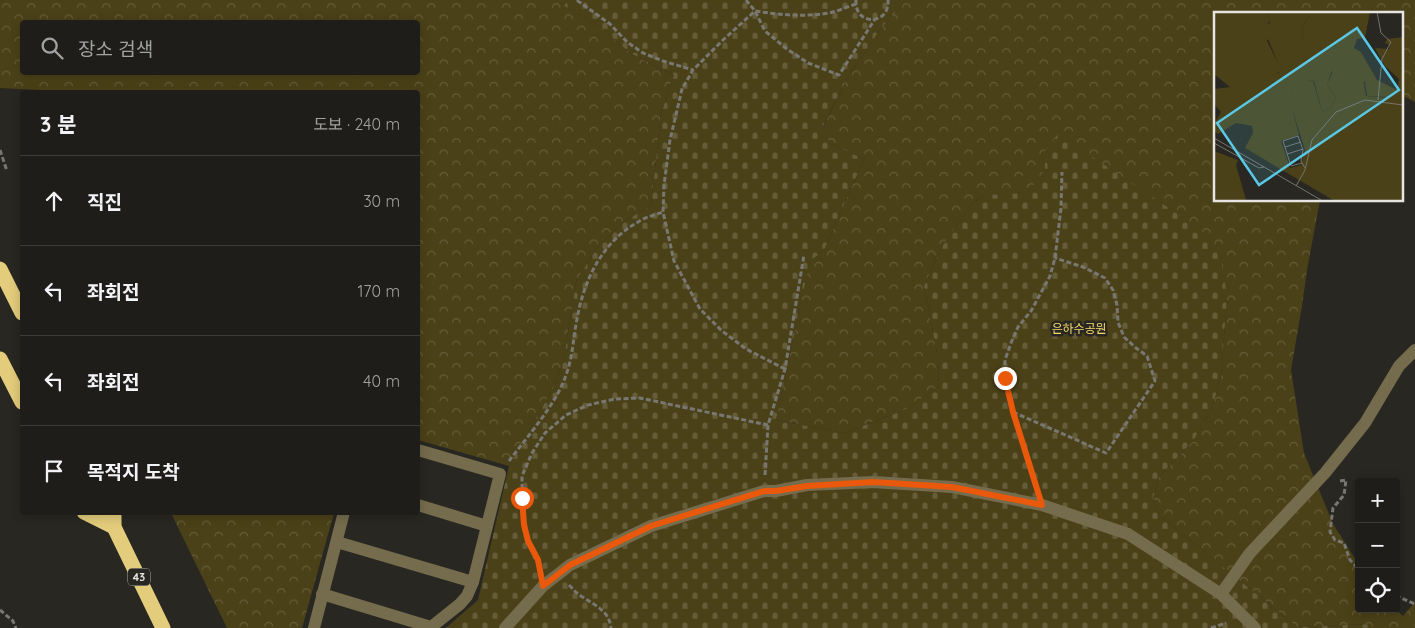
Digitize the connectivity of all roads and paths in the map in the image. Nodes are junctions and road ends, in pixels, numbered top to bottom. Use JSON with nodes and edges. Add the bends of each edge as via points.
{"nodes":[{"id":1,"x":578,"y":0,"type":"edge"},
{"id":2,"x":746,"y":0,"type":"edge"},
{"id":3,"x":888,"y":0,"type":"edge"},
{"id":4,"x":856,"y":2,"type":"edge"},
{"id":5,"x":755,"y":11,"type":"junction"},
{"id":6,"x":875,"y":19,"type":"junction"},
{"id":7,"x":693,"y":70,"type":"junction"},
{"id":8,"x":0,"y":150,"type":"edge"},
{"id":9,"x":7,"y":171,"type":"dead end"},
{"id":10,"x":1062,"y":172,"type":"dead end"},
{"id":11,"x":663,"y":212,"type":"junction"},
{"id":12,"x":804,"y":255,"type":"dead end"},
{"id":13,"x":1055,"y":258,"type":"junction"},
{"id":14,"x":0,"y":269,"type":"edge"},
{"id":15,"x":20,"y":309,"type":"edge"},
{"id":16,"x":1415,"y":350,"type":"edge"},
{"id":17,"x":0,"y":359,"type":"edge"},
{"id":18,"x":785,"y":369,"type":"junction"},
{"id":19,"x":20,"y":398,"type":"edge"},
{"id":20,"x":1013,"y":412,"type":"junction"},
{"id":21,"x":768,"y":425,"type":"junction"},
{"id":22,"x":420,"y":451,"type":"edge"},
{"id":23,"x":500,"y":474,"type":"junction"},
{"id":24,"x":1325,"y":474,"type":"junction"},
{"id":25,"x":764,"y":491,"type":"junction"},
{"id":26,"x":1042,"y":505,"type":"junction"},
{"id":27,"x":420,"y":506,"type":"edge"},
{"id":28,"x":95,"y":515,"type":"edge"},
{"id":29,"x":343,"y":515,"type":"edge"},
{"id":30,"x":114,"y":520,"type":"edge"},
{"id":31,"x":488,"y":526,"type":"junction"},
{"id":32,"x":337,"y":542,"type":"junction"},
{"id":33,"x":1357,"y":568,"type":"edge"},
{"id":34,"x":473,"y":582,"type":"junction"},
{"id":35,"x":546,"y":584,"type":"junction"},
{"id":36,"x":322,"y":594,"type":"junction"},
{"id":37,"x":1221,"y":594,"type":"junction"},
{"id":38,"x":1400,"y":597,"type":"edge"},
{"id":39,"x":1415,"y":604,"type":"edge"},
{"id":40,"x":0,"y":610,"type":"edge"},
{"id":41,"x":16,"y":628,"type":"edge"},
{"id":42,"x":163,"y":628,"type":"edge"},
{"id":43,"x":314,"y":628,"type":"edge"},
{"id":44,"x":430,"y":628,"type":"edge"},
{"id":45,"x":505,"y":628,"type":"edge"},
{"id":46,"x":611,"y":628,"type":"edge"},
{"id":47,"x":1255,"y":628,"type":"edge"}],
"edges":[{"from":1,"to":7,"type":"path","via":[[643,53]]},
{"from":2,"to":5,"type":"path"},
{"from":3,"to":6,"type":"path","via":[[887,10]]},
{"from":4,"to":5,"type":"path","via":[[831,12],[807,16]]},
{"from":4,"to":6,"type":"path","via":[[860,14],[870,20]]},
{"from":5,"to":6,"type":"path","via":[[765,31],[787,49],[808,63],[839,74]]},
{"from":5,"to":7,"type":"path"},
{"from":7,"to":11,"type":"path","via":[[682,89],[670,140]]},
{"from":8,"to":9,"type":"path"},
{"from":10,"to":13,"type":"path"},
{"from":11,"to":18,"type":"path","via":[[674,261],[700,309],[746,349]]},
{"from":11,"to":23,"type":"path","via":[[638,222],[619,235],[591,270],[583,292],[566,376],[544,415]]},
{"from":12,"to":18,"type":"path"},
{"from":13,"to":20,"type":"path","via":[[1050,276],[1031,311],[1018,327],[1005,360],[1005,378]]},
{"from":13,"to":20,"type":"path","via":[[1105,278],[1113,290],[1124,337],[1147,356],[1155,381],[1106,453]]},
{"from":14,"to":15,"type":"highway"},
{"from":16,"to":24,"type":"street","via":[[1400,366],[1365,423]]},
{"from":17,"to":19,"type":"highway"},
{"from":18,"to":21,"type":"path"},
{"from":20,"to":26,"type":"path"},
{"from":21,"to":25,"type":"path"},
{"from":21,"to":35,"type":"path","via":[[640,398],[588,405],[566,415],[545,433],[522,476],[524,525]]},
{"from":22,"to":23,"type":"street"},
{"from":23,"to":31,"type":"street"},
{"from":24,"to":33,"type":"path","via":[[1327,482],[1332,484],[1346,480],[1344,495],[1333,508],[1330,532],[1335,540],[1344,543],[1350,560]]},
{"from":24,"to":37,"type":"street","via":[[1250,553]]},
{"from":25,"to":26,"type":"street","via":[[873,482],[952,487]]},
{"from":25,"to":35,"type":"street","via":[[651,526],[570,565]]},
{"from":26,"to":37,"type":"street","via":[[1128,534]]},
{"from":27,"to":31,"type":"street"},
{"from":28,"to":30,"type":"highway","number":"43"},
{"from":29,"to":32,"type":"street"},
{"from":30,"to":42,"type":"highway","number":"43"},
{"from":31,"to":34,"type":"street"},
{"from":32,"to":34,"type":"street"},
{"from":32,"to":36,"type":"street"},
{"from":34,"to":44,"type":"street","via":[[460,604]]},
{"from":35,"to":45,"type":"street"},
{"from":35,"to":46,"type":"path","via":[[567,583],[579,596],[603,610]]},
{"from":36,"to":43,"type":"street"},
{"from":36,"to":44,"type":"street"},
{"from":37,"to":47,"type":"street"},
{"from":38,"to":39,"type":"path"},
{"from":40,"to":41,"type":"path"}]}
